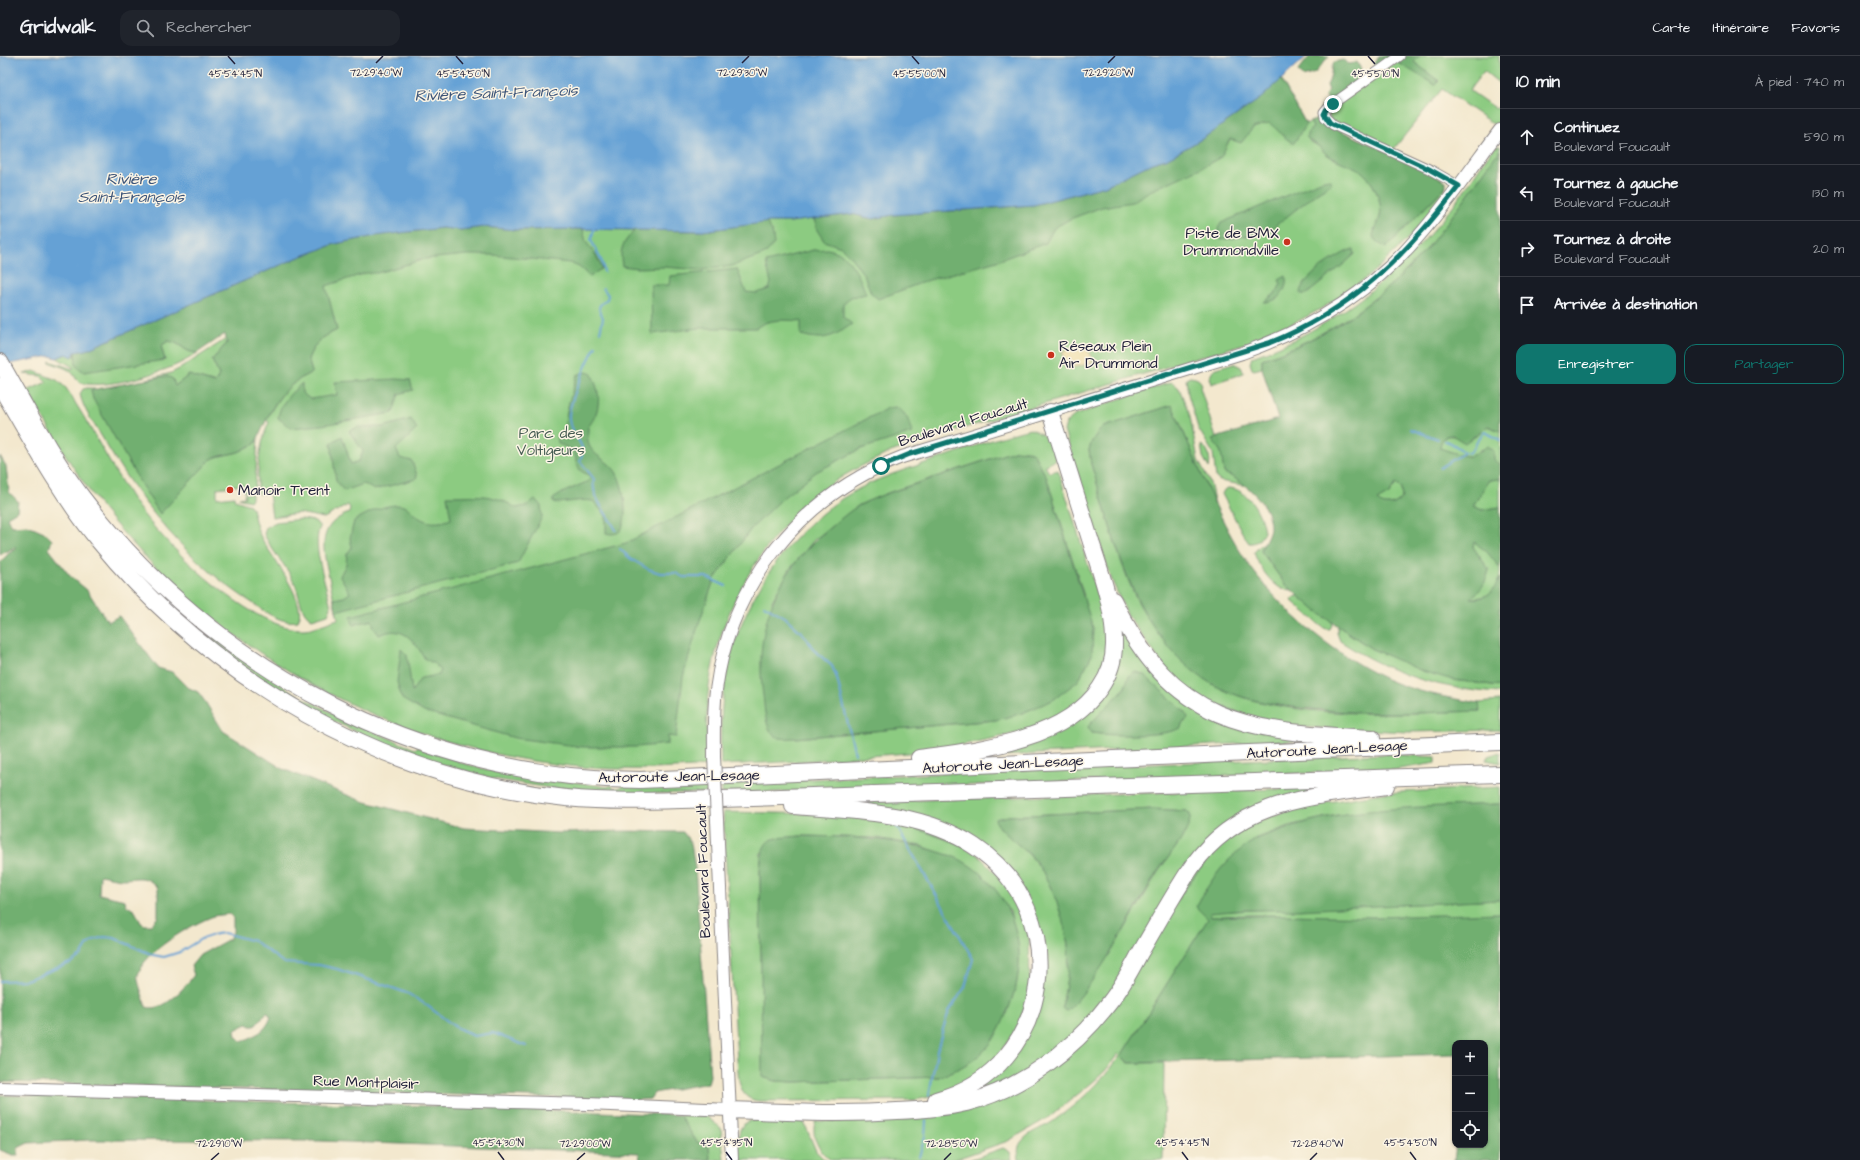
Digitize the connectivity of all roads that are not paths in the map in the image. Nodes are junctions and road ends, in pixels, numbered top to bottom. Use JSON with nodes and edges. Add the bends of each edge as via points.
{"nodes":[{"id":1,"x":1400,"y":56,"type":"edge"},
{"id":2,"x":1499,"y":133,"type":"edge"},
{"id":3,"x":1459,"y":186,"type":"junction"},
{"id":4,"x":0,"y":362,"type":"edge"},
{"id":5,"x":5,"y":383,"type":"edge"},
{"id":6,"x":1050,"y":412,"type":"junction"},
{"id":7,"x":1102,"y":579,"type":"junction"},
{"id":8,"x":1500,"y":742,"type":"edge"},
{"id":9,"x":1463,"y":743,"type":"junction"},
{"id":10,"x":820,"y":772,"type":"junction"},
{"id":11,"x":1500,"y":774,"type":"edge"},
{"id":12,"x":1463,"y":775,"type":"junction"},
{"id":13,"x":721,"y":799,"type":"junction"},
{"id":14,"x":0,"y":1088,"type":"edge"},
{"id":15,"x":730,"y":1110,"type":"junction"},
{"id":16,"x":888,"y":1112,"type":"junction"},
{"id":17,"x":732,"y":1160,"type":"edge"}],
"edges":[{"from":1,"to":3,"type":"street","via":[[1328,107],[1324,112],[1325,117],[1333,125],[1429,169]]},
{"from":2,"to":3,"type":"street","name":"Boulevard Foucault"},
{"from":3,"to":6,"type":"street","name":"Boulevard Foucault","via":[[1418,237],[1387,269],[1355,296],[1312,323],[1280,339],[1242,353]]},
{"from":4,"to":5,"type":"highway","name":"Autoroute Jean-Lesage"},
{"from":5,"to":10,"type":"highway","name":"Autoroute Jean-Lesage","via":[[77,490],[154,577],[199,618],[247,655],[340,710],[444,750],[497,764],[564,775],[640,780]]},
{"from":5,"to":13,"type":"highway","name":"Autoroute Jean-Lesage","via":[[66,496],[98,540],[126,572],[204,645],[256,684],[304,713],[387,753],[446,773],[507,788],[591,800]]},
{"from":6,"to":7,"type":"highway"},
{"from":6,"to":15,"type":"street","name":"Boulevard Foucault","bridge":true,"via":[[910,454],[881,466],[836,491],[797,524],[772,553],[740,604],[721,662],[714,717]]},
{"from":7,"to":9,"type":"highway","via":[[1133,636],[1151,662],[1187,697],[1214,712],[1246,724],[1284,732]]},
{"from":7,"to":10,"type":"highway","via":[[1114,634],[1111,665],[1097,693],[1070,716],[1031,736],[993,747]]},
{"from":8,"to":9,"type":"highway","name":"Autoroute Jean-Lesage"},
{"from":9,"to":10,"type":"highway","name":"Autoroute Jean-Lesage"},
{"from":11,"to":12,"type":"highway","name":"Autoroute Jean-Lesage"},
{"from":12,"to":13,"type":"highway","name":"Autoroute Jean-Lesage"},
{"from":12,"to":16,"type":"highway","via":[[1308,797],[1271,807],[1237,823],[1215,840],[1197,859],[1118,991],[1093,1023],[1067,1048],[1029,1076],[980,1098],[951,1106]]},
{"from":13,"to":16,"type":"highway","via":[[875,813],[926,824],[954,834],[986,854],[1006,873],[1022,896],[1035,930],[1039,964],[1038,984],[1032,1008],[1019,1037],[999,1063],[972,1085],[943,1098]]},
{"from":14,"to":15,"type":"street","name":"Rue Montplaisir"},
{"from":15,"to":16,"type":"highway","via":[[859,1114]]},
{"from":15,"to":17,"type":"street","name":"Boulevard Foucault"}]}
